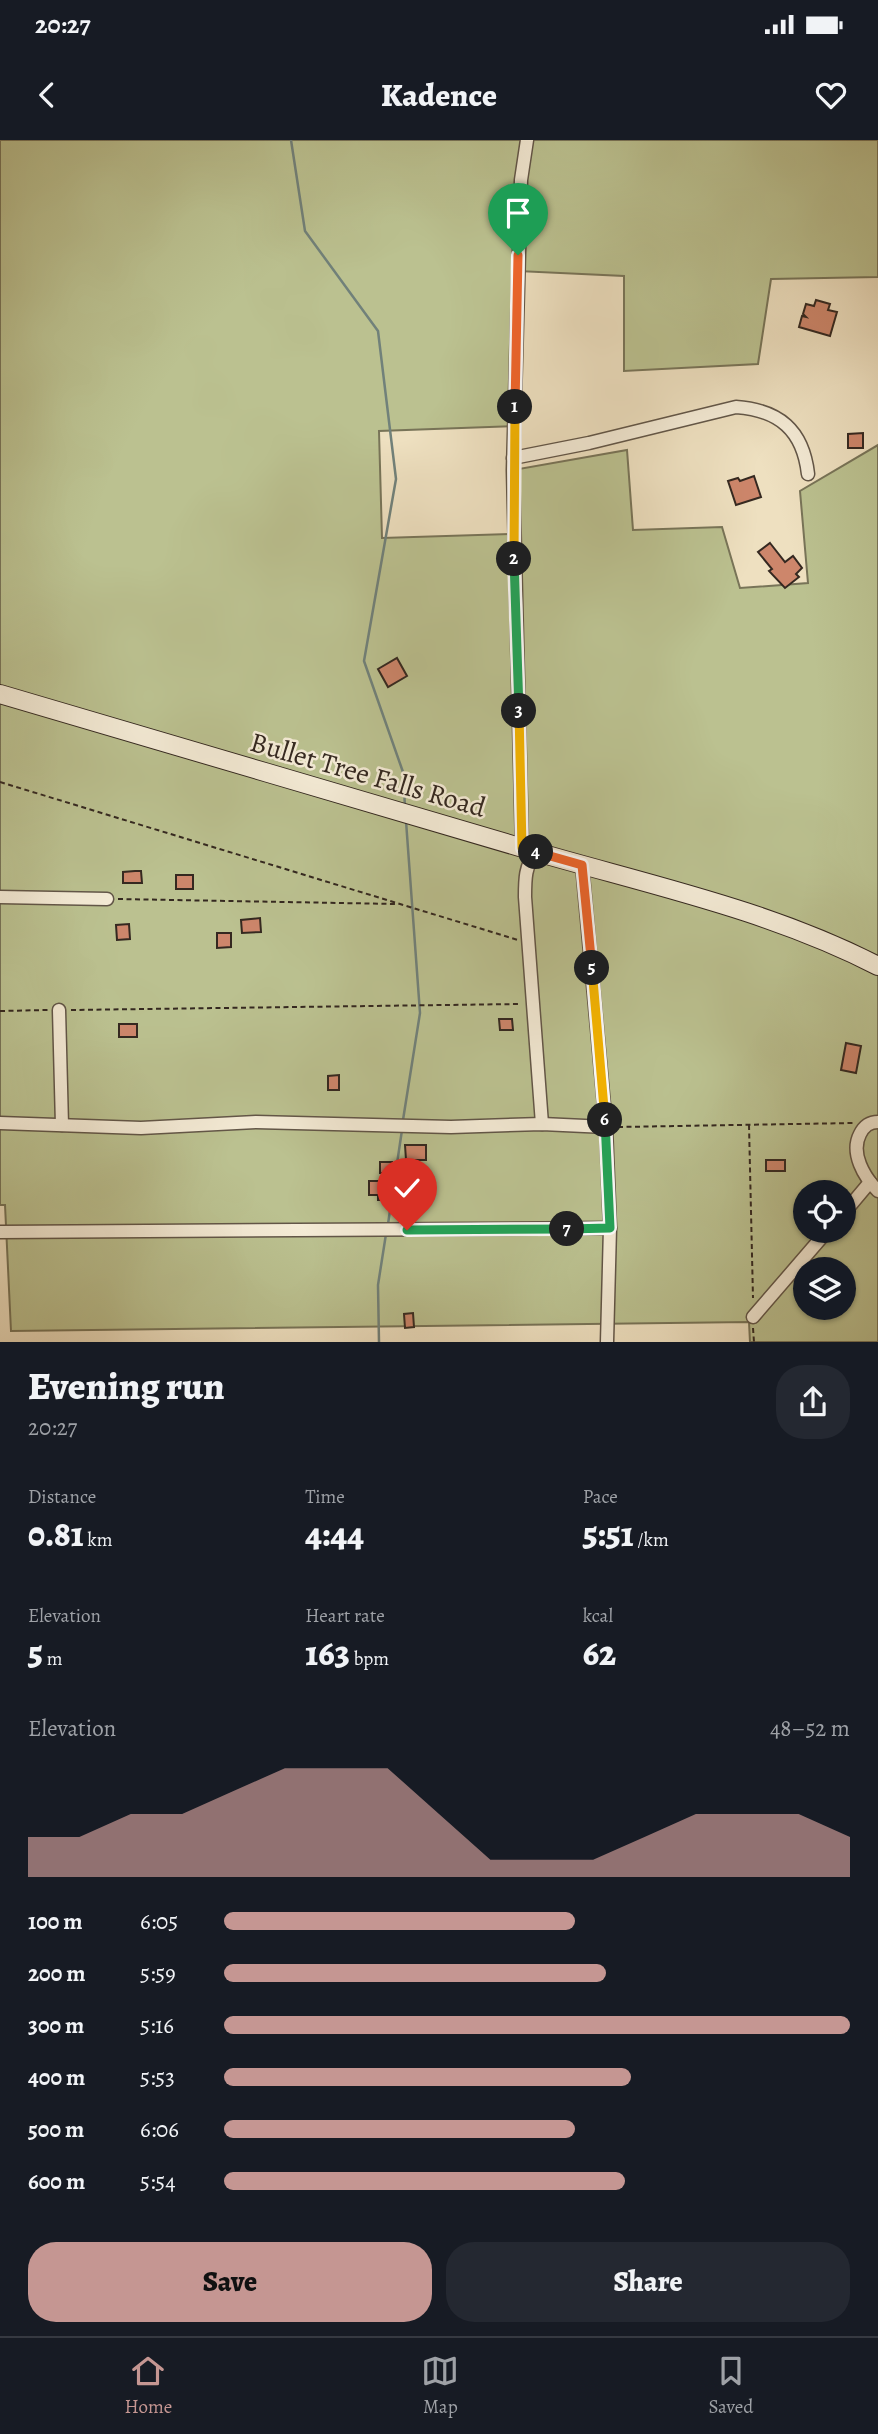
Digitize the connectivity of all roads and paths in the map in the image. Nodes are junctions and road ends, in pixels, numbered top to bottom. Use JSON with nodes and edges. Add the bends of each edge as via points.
{"nodes":[{"id":1,"x":527,"y":140,"type":"edge"},
{"id":2,"x":513,"y":458,"type":"junction"},
{"id":3,"x":808,"y":474,"type":"dead end"},
{"id":4,"x":0,"y":694,"type":"edge"},
{"id":5,"x":0,"y":782,"type":"edge"},
{"id":6,"x":528,"y":850,"type":"junction"},
{"id":7,"x":582,"y":865,"type":"junction"},
{"id":8,"x":0,"y":897,"type":"edge"},
{"id":9,"x":107,"y":898,"type":"joint"},
{"id":10,"x":400,"y":904,"type":"junction"},
{"id":11,"x":529,"y":943,"type":"junction"},
{"id":12,"x":878,"y":966,"type":"edge"},
{"id":13,"x":533,"y":1004,"type":"junction"},
{"id":14,"x":59,"y":1010,"type":"junction"},
{"id":15,"x":0,"y":1011,"type":"edge"},
{"id":16,"x":875,"y":1122,"type":"edge"},
{"id":17,"x":0,"y":1123,"type":"edge"},
{"id":18,"x":542,"y":1124,"type":"junction"},
{"id":19,"x":749,"y":1124,"type":"junction"},
{"id":20,"x":62,"y":1125,"type":"junction"},
{"id":21,"x":606,"y":1127,"type":"junction"},
{"id":22,"x":874,"y":1187,"type":"edge"},
{"id":23,"x":856,"y":1203,"type":"edge"},
{"id":24,"x":610,"y":1228,"type":"junction"},
{"id":25,"x":0,"y":1232,"type":"edge"},
{"id":26,"x":817,"y":1243,"type":"edge"},
{"id":27,"x":753,"y":1317,"type":"junction"},
{"id":28,"x":607,"y":1342,"type":"edge"},
{"id":29,"x":754,"y":1342,"type":"edge"}],
"edges":[{"from":1,"to":2,"type":"street","via":[[521,180]]},
{"from":2,"to":3,"type":"street","via":[[736,407],[755,408],[775,417],[799,438]]},
{"from":2,"to":6,"type":"street"},
{"from":4,"to":6,"type":"main road","name":"Bullet Tree Falls Road"},
{"from":5,"to":10,"type":"path"},
{"from":6,"to":7,"type":"main road","name":"Bullet Tree Falls Road"},
{"from":6,"to":11,"type":"street"},
{"from":7,"to":12,"type":"main road","name":"Bullet Tree Falls Road","via":[[723,903],[834,943]]},
{"from":7,"to":21,"type":"street"},
{"from":8,"to":9,"type":"street"},
{"from":9,"to":10,"type":"path"},
{"from":10,"to":11,"type":"path"},
{"from":11,"to":13,"type":"street"},
{"from":13,"to":14,"type":"path"},
{"from":13,"to":18,"type":"street"},
{"from":14,"to":15,"type":"path"},
{"from":14,"to":20,"type":"street"},
{"from":16,"to":19,"type":"path"},
{"from":16,"to":22,"type":"street","via":[[863,1129],[856,1150]]},
{"from":17,"to":20,"type":"street"},
{"from":18,"to":20,"type":"street"},
{"from":18,"to":21,"type":"street"},
{"from":19,"to":21,"type":"path"},
{"from":19,"to":27,"type":"path"},
{"from":21,"to":24,"type":"street"},
{"from":22,"to":23,"type":"street"},
{"from":24,"to":25,"type":"street"},
{"from":24,"to":28,"type":"street"},
{"from":26,"to":27,"type":"street"},
{"from":27,"to":29,"type":"path"}]}
